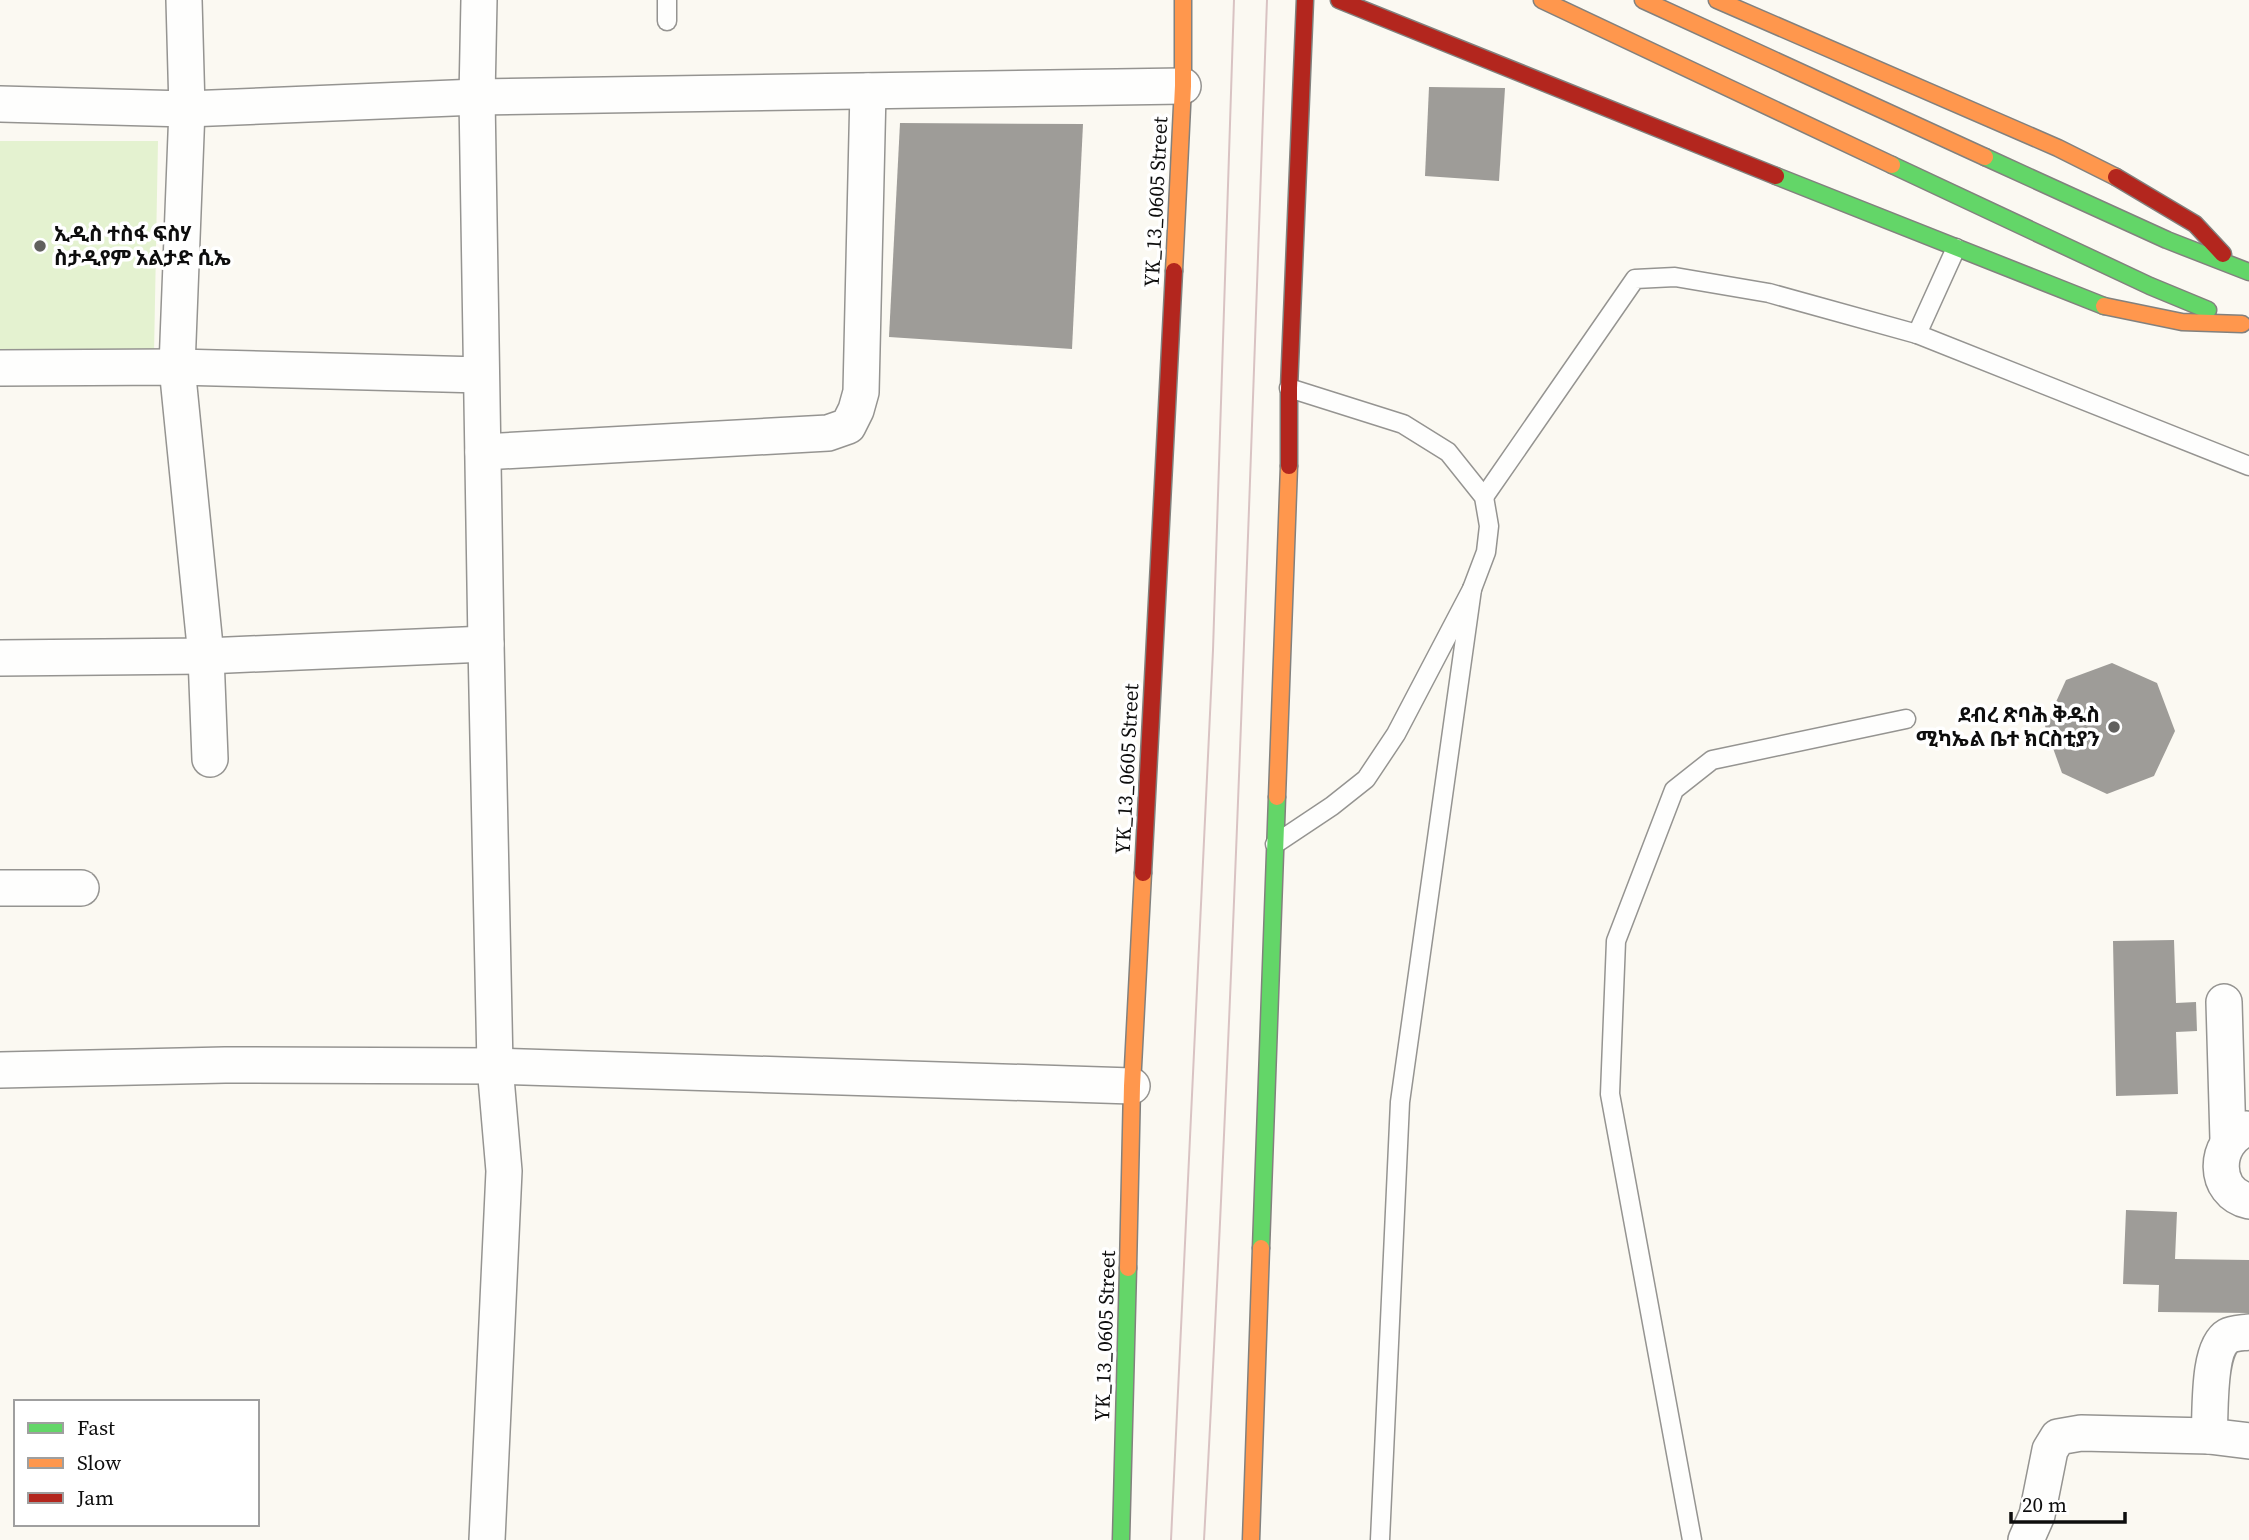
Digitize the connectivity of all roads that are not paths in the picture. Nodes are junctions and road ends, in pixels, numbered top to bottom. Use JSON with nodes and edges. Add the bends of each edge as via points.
{"nodes":[{"id":1,"x":184,"y":0,"type":"edge"},
{"id":2,"x":480,"y":0,"type":"edge"},
{"id":3,"x":667,"y":0,"type":"edge"},
{"id":4,"x":1183,"y":0,"type":"edge"},
{"id":5,"x":1305,"y":0,"type":"edge"},
{"id":6,"x":1339,"y":0,"type":"edge"},
{"id":7,"x":1542,"y":0,"type":"edge"},
{"id":8,"x":1643,"y":0,"type":"edge"},
{"id":9,"x":1717,"y":0,"type":"edge"},
{"id":10,"x":667,"y":21,"type":"dead end"},
{"id":11,"x":1183,"y":86,"type":"junction"},
{"id":12,"x":868,"y":91,"type":"junction"},
{"id":13,"x":477,"y":97,"type":"junction"},
{"id":14,"x":0,"y":104,"type":"edge"},
{"id":15,"x":187,"y":108,"type":"junction"},
{"id":16,"x":1956,"y":248,"type":"junction"},
{"id":17,"x":2242,"y":269,"type":"edge"},
{"id":18,"x":2246,"y":325,"type":"edge"},
{"id":19,"x":1917,"y":334,"type":"junction"},
{"id":20,"x":177,"y":367,"type":"junction"},
{"id":21,"x":0,"y":368,"type":"edge"},
{"id":22,"x":481,"y":374,"type":"junction"},
{"id":23,"x":1289,"y":388,"type":"junction"},
{"id":24,"x":483,"y":452,"type":"junction"},
{"id":25,"x":2249,"y":466,"type":"edge"},
{"id":26,"x":1484,"y":497,"type":"junction"},
{"id":27,"x":1472,"y":589,"type":"junction"},
{"id":28,"x":486,"y":644,"type":"junction"},
{"id":29,"x":206,"y":656,"type":"junction"},
{"id":30,"x":0,"y":657,"type":"edge"},
{"id":31,"x":1906,"y":719,"type":"dead end"},
{"id":32,"x":210,"y":759,"type":"dead end"},
{"id":33,"x":1275,"y":844,"type":"junction"},
{"id":34,"x":0,"y":888,"type":"edge"},
{"id":35,"x":81,"y":888,"type":"dead end"},
{"id":36,"x":2224,"y":1002,"type":"dead end"},
{"id":37,"x":495,"y":1066,"type":"junction"},
{"id":38,"x":0,"y":1070,"type":"edge"},
{"id":39,"x":1132,"y":1086,"type":"junction"},
{"id":40,"x":2239,"y":1134,"type":"edge"},
{"id":41,"x":2249,"y":1201,"type":"edge"},
{"id":42,"x":2249,"y":1332,"type":"edge"},
{"id":43,"x":2209,"y":1436,"type":"junction"},
{"id":44,"x":2249,"y":1441,"type":"edge"},
{"id":45,"x":487,"y":1540,"type":"edge"},
{"id":46,"x":1121,"y":1540,"type":"edge"},
{"id":47,"x":1251,"y":1540,"type":"edge"},
{"id":48,"x":1380,"y":1540,"type":"edge"},
{"id":49,"x":1692,"y":1540,"type":"edge"},
{"id":50,"x":2026,"y":1540,"type":"edge"}],
"edges":[{"from":1,"to":15,"type":"street"},
{"from":2,"to":13,"type":"street"},
{"from":3,"to":10,"type":"lane"},
{"from":4,"to":11,"type":"main road","name":"YK_13_0605 Street"},
{"from":5,"to":23,"type":"main road"},
{"from":6,"to":16,"type":"main road"},
{"from":7,"to":18,"type":"main road","via":[[2150,286]]},
{"from":8,"to":17,"type":"main road","via":[[2167,240]]},
{"from":9,"to":17,"type":"main road","via":[[2058,148],[2132,185],[2195,224]]},
{"from":11,"to":12,"type":"street"},
{"from":11,"to":39,"type":"main road","name":"YK_13_0605 Street"},
{"from":12,"to":13,"type":"street"},
{"from":12,"to":24,"type":"street","via":[[861,392],[848,426],[828,433]]},
{"from":13,"to":15,"type":"street"},
{"from":13,"to":22,"type":"street"},
{"from":14,"to":15,"type":"street"},
{"from":15,"to":20,"type":"street"},
{"from":16,"to":18,"type":"main road","via":[[2097,305],[2182,322]]},
{"from":16,"to":19,"type":"lane"},
{"from":19,"to":25,"type":"lane"},
{"from":19,"to":26,"type":"lane","via":[[1769,293],[1675,277],[1635,279]]},
{"from":20,"to":21,"type":"street"},
{"from":20,"to":22,"type":"street"},
{"from":20,"to":29,"type":"street"},
{"from":22,"to":24,"type":"street"},
{"from":23,"to":26,"type":"lane","via":[[1403,424],[1448,452]]},
{"from":23,"to":33,"type":"main road"},
{"from":24,"to":28,"type":"street"},
{"from":26,"to":27,"type":"lane","via":[[1489,526],[1486,552]]},
{"from":27,"to":33,"type":"lane","via":[[1396,734],[1366,779]]},
{"from":27,"to":48,"type":"lane","via":[[1400,1102]]},
{"from":28,"to":29,"type":"street"},
{"from":28,"to":37,"type":"street"},
{"from":29,"to":30,"type":"street"},
{"from":29,"to":32,"type":"street"},
{"from":31,"to":49,"type":"lane","via":[[1712,760],[1674,790],[1616,941],[1610,1094]]},
{"from":33,"to":47,"type":"main road"},
{"from":34,"to":35,"type":"street"},
{"from":36,"to":40,"type":"street"},
{"from":37,"to":38,"type":"street"},
{"from":37,"to":39,"type":"street"},
{"from":37,"to":45,"type":"street","via":[[504,1171]]},
{"from":39,"to":46,"type":"main road","name":"YK_13_0605 Street"},
{"from":40,"to":41,"type":"street","via":[[2221,1156],[2221,1173],[2228,1189]]},
{"from":42,"to":43,"type":"street","via":[[2228,1336],[2217,1348]]},
{"from":43,"to":44,"type":"street"},
{"from":43,"to":50,"type":"street","via":[[2081,1433],[2058,1437],[2050,1450],[2037,1516]]}]}
